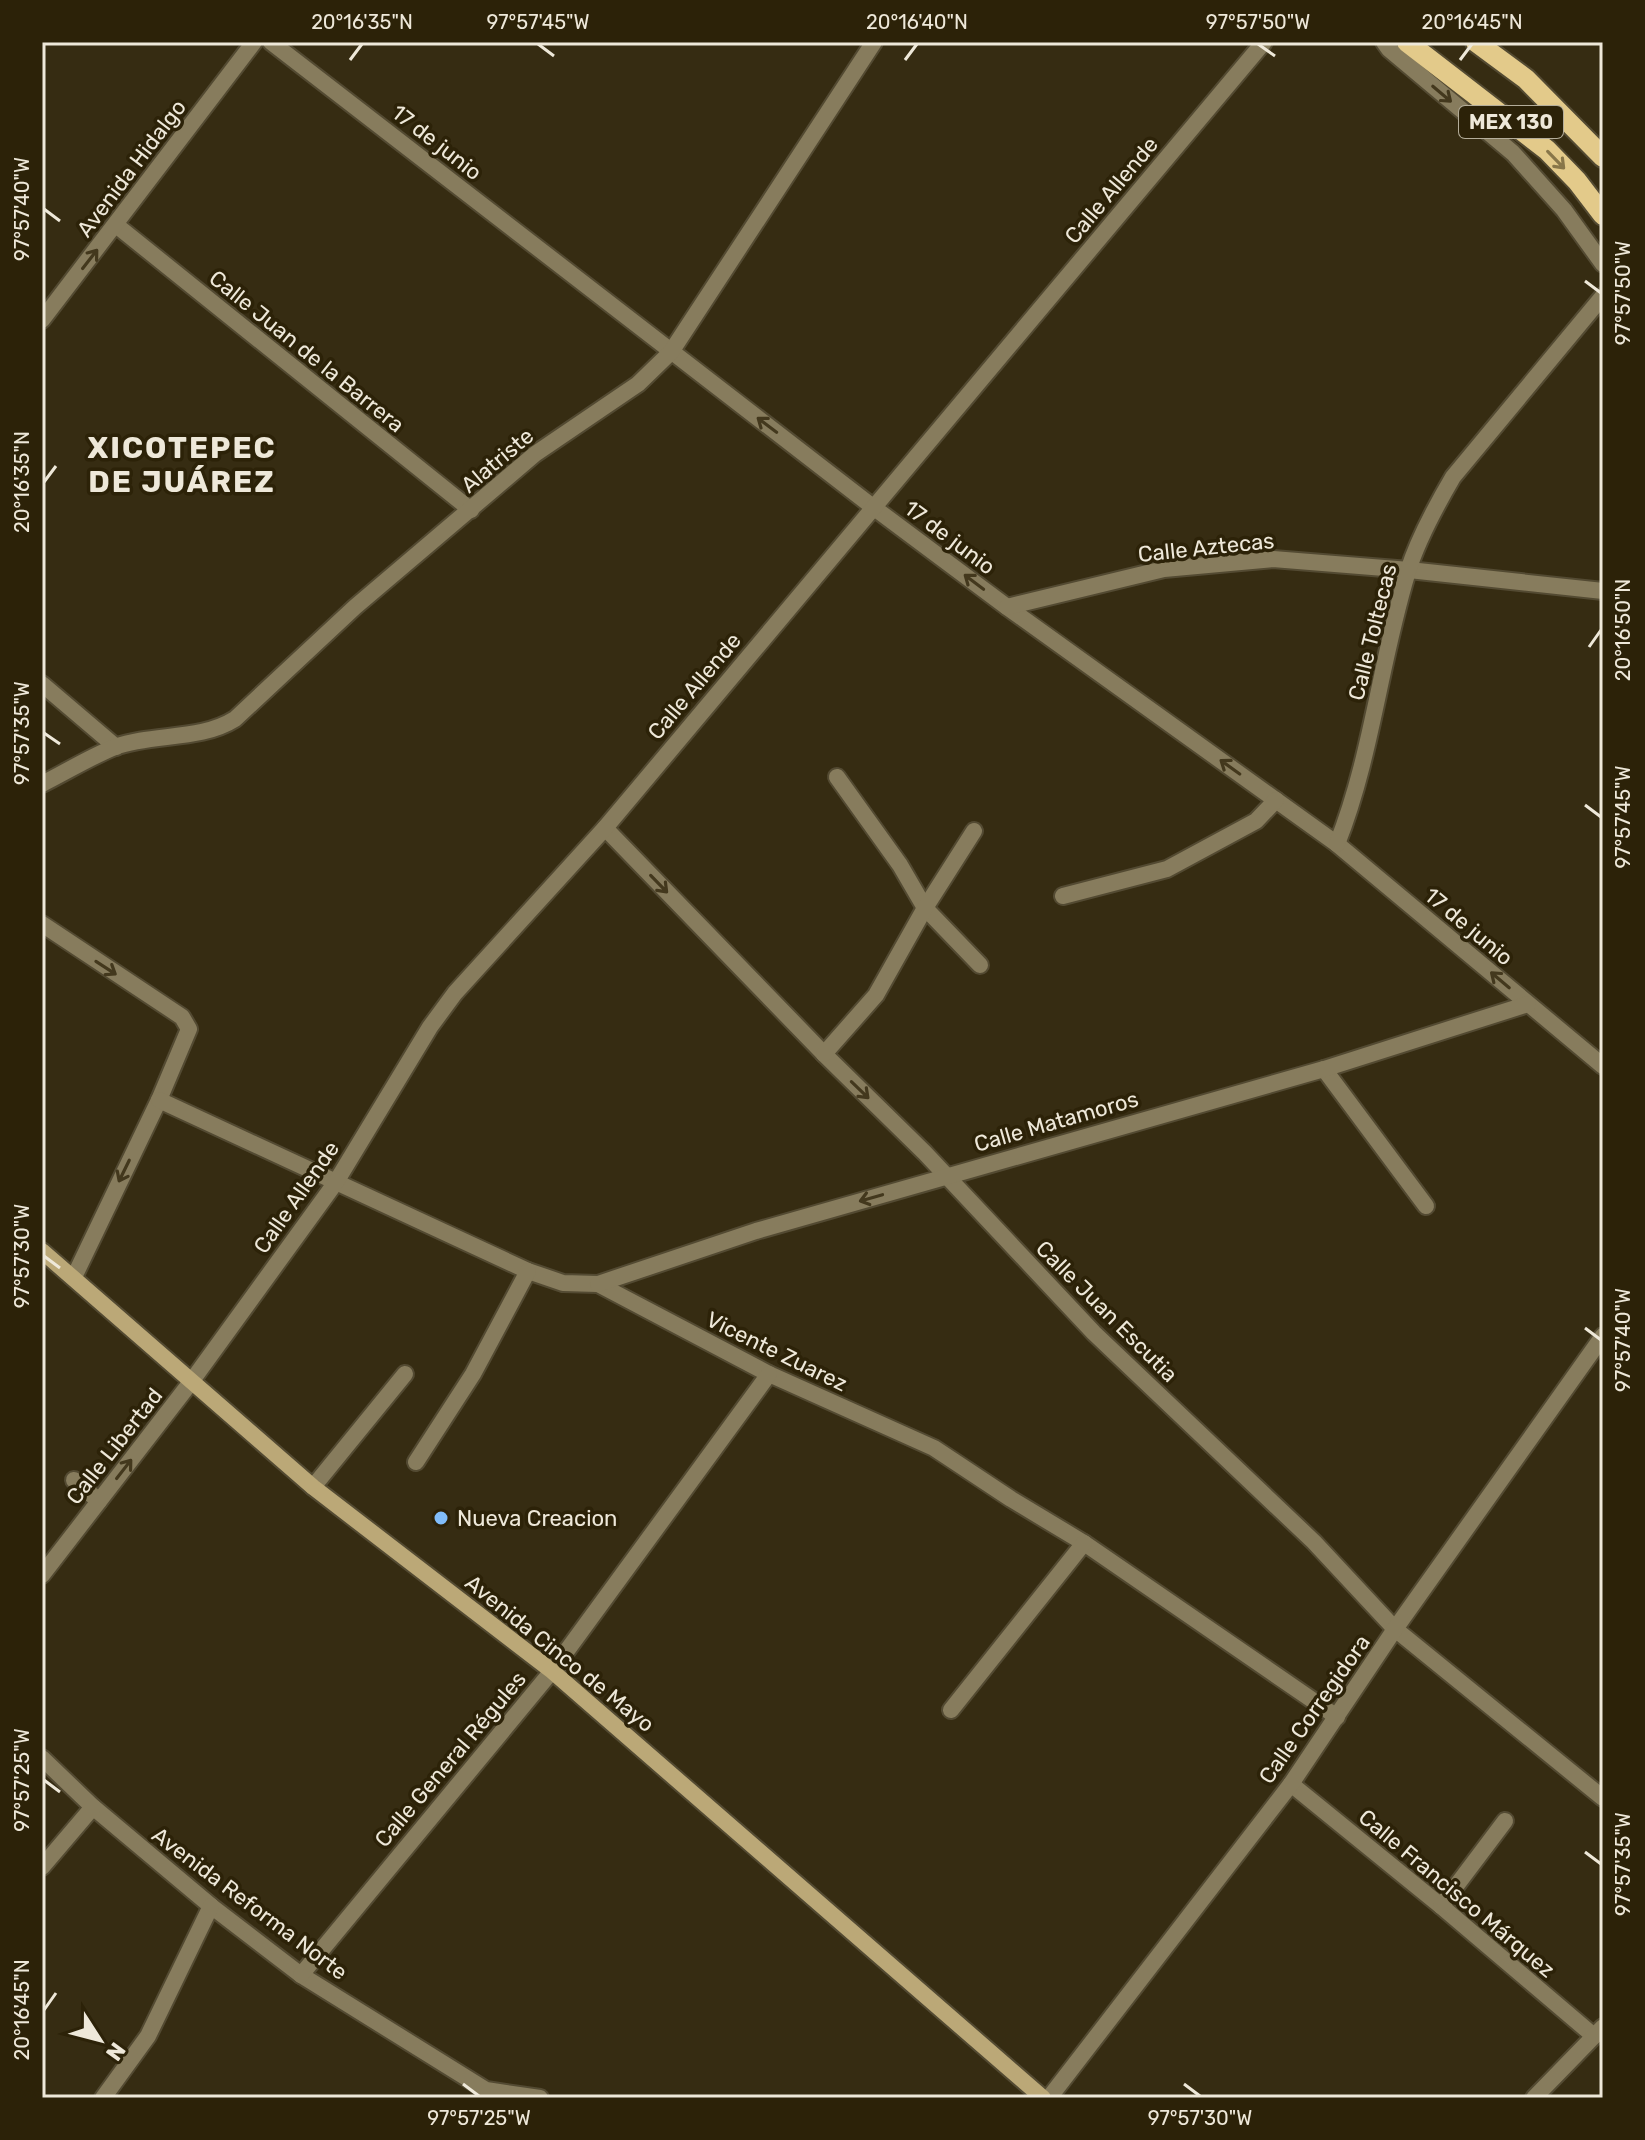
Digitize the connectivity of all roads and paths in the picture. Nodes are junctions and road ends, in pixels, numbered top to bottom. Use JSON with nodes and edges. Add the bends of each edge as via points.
{"nodes":[{"id":1,"x":254,"y":42,"type":"edge"},
{"id":2,"x":271,"y":42,"type":"edge"},
{"id":3,"x":874,"y":42,"type":"edge"},
{"id":4,"x":1264,"y":42,"type":"edge"},
{"id":5,"x":1384,"y":42,"type":"edge"},
{"id":6,"x":1407,"y":42,"type":"edge"},
{"id":7,"x":1476,"y":42,"type":"edge"},
{"id":8,"x":1603,"y":157,"type":"edge"},
{"id":9,"x":1603,"y":215,"type":"edge"},
{"id":10,"x":116,"y":225,"type":"junction"},
{"id":11,"x":1603,"y":264,"type":"edge"},
{"id":12,"x":1603,"y":296,"type":"edge"},
{"id":13,"x":42,"y":320,"type":"edge"},
{"id":14,"x":671,"y":352,"type":"junction"},
{"id":15,"x":873,"y":507,"type":"junction"},
{"id":16,"x":471,"y":510,"type":"junction"},
{"id":17,"x":1409,"y":570,"type":"junction"},
{"id":18,"x":1603,"y":591,"type":"edge"},
{"id":19,"x":1007,"y":607,"type":"junction"},
{"id":20,"x":42,"y":684,"type":"edge"},
{"id":21,"x":116,"y":747,"type":"junction"},
{"id":22,"x":837,"y":777,"type":"dead end"},
{"id":23,"x":42,"y":784,"type":"edge"},
{"id":24,"x":1276,"y":800,"type":"junction"},
{"id":25,"x":605,"y":828,"type":"junction"},
{"id":26,"x":974,"y":831,"type":"dead end"},
{"id":27,"x":1337,"y":844,"type":"junction"},
{"id":28,"x":1063,"y":896,"type":"dead end"},
{"id":29,"x":925,"y":908,"type":"junction"},
{"id":30,"x":42,"y":924,"type":"edge"},
{"id":31,"x":980,"y":965,"type":"dead end"},
{"id":32,"x":1528,"y":1004,"type":"junction"},
{"id":33,"x":824,"y":1054,"type":"junction"},
{"id":34,"x":1603,"y":1066,"type":"edge"},
{"id":35,"x":1324,"y":1069,"type":"junction"},
{"id":36,"x":159,"y":1100,"type":"junction"},
{"id":37,"x":946,"y":1176,"type":"junction"},
{"id":38,"x":336,"y":1182,"type":"junction"},
{"id":39,"x":1426,"y":1206,"type":"dead end"},
{"id":40,"x":43,"y":1253,"type":"edge"},
{"id":41,"x":528,"y":1271,"type":"junction"},
{"id":42,"x":74,"y":1277,"type":"junction"},
{"id":43,"x":598,"y":1284,"type":"junction"},
{"id":44,"x":1603,"y":1336,"type":"edge"},
{"id":45,"x":405,"y":1374,"type":"dead end"},
{"id":46,"x":769,"y":1374,"type":"junction"},
{"id":47,"x":191,"y":1382,"type":"junction"},
{"id":48,"x":416,"y":1462,"type":"dead end"},
{"id":49,"x":74,"y":1480,"type":"dead end"},
{"id":50,"x":313,"y":1487,"type":"junction"},
{"id":51,"x":99,"y":1501,"type":"junction"},
{"id":52,"x":1084,"y":1543,"type":"junction"},
{"id":53,"x":42,"y":1575,"type":"edge"},
{"id":54,"x":1395,"y":1629,"type":"junction"},
{"id":55,"x":552,"y":1671,"type":"junction"},
{"id":56,"x":951,"y":1710,"type":"dead end"},
{"id":57,"x":1337,"y":1717,"type":"junction"},
{"id":58,"x":42,"y":1758,"type":"edge"},
{"id":59,"x":1291,"y":1784,"type":"junction"},
{"id":60,"x":1603,"y":1798,"type":"edge"},
{"id":61,"x":93,"y":1807,"type":"junction"},
{"id":62,"x":1505,"y":1821,"type":"dead end"},
{"id":63,"x":42,"y":1867,"type":"edge"},
{"id":64,"x":211,"y":1906,"type":"junction"},
{"id":65,"x":1441,"y":1906,"type":"junction"},
{"id":66,"x":301,"y":1975,"type":"junction"},
{"id":67,"x":1599,"y":2032,"type":"edge"},
{"id":68,"x":483,"y":2094,"type":"edge"},
{"id":69,"x":1538,"y":2097,"type":"edge"},
{"id":70,"x":103,"y":2098,"type":"edge"},
{"id":71,"x":540,"y":2098,"type":"edge"},
{"id":72,"x":1043,"y":2098,"type":"edge"},
{"id":73,"x":1049,"y":2098,"type":"edge"}],
"edges":[{"from":1,"to":10,"type":"street","name":"Avenida Hidalgo"},
{"from":2,"to":14,"type":"street","name":"17 de junio"},
{"from":3,"to":14,"type":"street","name":"Alatriste"},
{"from":4,"to":15,"type":"street","name":"Calle Allende"},
{"from":5,"to":11,"type":"street","one_way":true,"via":[[1513,153]]},
{"from":6,"to":9,"type":"main road","number":"MEX 130","one_way":true,"via":[[1547,150]]},
{"from":7,"to":8,"type":"main road","number":"MEX 130","via":[[1526,79]]},
{"from":13,"to":10,"type":"street","name":"Avenida Hidalgo","one_way":true},
{"from":10,"to":16,"type":"street","name":"Calle Juan de la Barrera"},
{"from":12,"to":17,"type":"street","name":"Calle Toltecas","via":[[1453,477]]},
{"from":15,"to":14,"type":"street","name":"17 de junio","one_way":true},
{"from":14,"to":16,"type":"street","name":"Alatriste","via":[[638,384],[535,454]]},
{"from":19,"to":15,"type":"street","name":"17 de junio","one_way":true},
{"from":15,"to":25,"type":"street","name":"Calle Allende"},
{"from":16,"to":21,"type":"street","name":"Alatriste","via":[[355,607],[235,719],[223,727]]},
{"from":17,"to":18,"type":"street","name":"Calle Aztecas"},
{"from":17,"to":19,"type":"street","name":"Calle Aztecas","via":[[1273,559],[1164,569]]},
{"from":17,"to":27,"type":"street","name":"Calle Toltecas","via":[[1353,804]]},
{"from":24,"to":19,"type":"street","name":"17 de junio","one_way":true},
{"from":20,"to":21,"type":"street"},
{"from":21,"to":23,"type":"street","name":"Alatriste"},
{"from":22,"to":29,"type":"street"},
{"from":24,"to":27,"type":"street","name":"17 de junio"},
{"from":24,"to":28,"type":"street","via":[[1256,821],[1167,869]]},
{"from":25,"to":33,"type":"street","name":"Calle Juan Escutia","one_way":true},
{"from":25,"to":38,"type":"street","name":"Calle Allende","via":[[455,993]]},
{"from":26,"to":29,"type":"street"},
{"from":32,"to":27,"type":"street","name":"17 de junio","one_way":true},
{"from":29,"to":31,"type":"street"},
{"from":29,"to":33,"type":"street","via":[[876,995]]},
{"from":30,"to":36,"type":"street","one_way":true,"via":[[182,1017],[189,1029]]},
{"from":32,"to":34,"type":"street","name":"17 de junio"},
{"from":32,"to":35,"type":"street","name":"Calle Matamoros"},
{"from":33,"to":37,"type":"street","name":"Calle Juan Escutia","one_way":true},
{"from":35,"to":37,"type":"street","name":"Calle Matamoros"},
{"from":35,"to":39,"type":"street"},
{"from":36,"to":38,"type":"street","name":"Vicente Zuarez"},
{"from":36,"to":42,"type":"street","one_way":true},
{"from":37,"to":43,"type":"street","name":"Calle Matamoros","one_way":true},
{"from":37,"to":54,"type":"street","name":"Calle Juan Escutia","via":[[1094,1333],[1314,1542]]},
{"from":38,"to":41,"type":"street","name":"Vicente Zuarez"},
{"from":38,"to":47,"type":"street","name":"Calle Allende"},
{"from":40,"to":42,"type":"street","name":"Avenida Cinco de Mayo"},
{"from":41,"to":43,"type":"street","name":"Vicente Zuarez","via":[[563,1283]]},
{"from":41,"to":48,"type":"street","via":[[473,1374]]},
{"from":42,"to":47,"type":"street","name":"Avenida Cinco de Mayo"},
{"from":43,"to":46,"type":"street","name":"Vicente Zuarez"},
{"from":44,"to":54,"type":"street","name":"Calle Corregidora"},
{"from":45,"to":50,"type":"street"},
{"from":46,"to":52,"type":"street","name":"Vicente Zuarez","via":[[934,1448]]},
{"from":46,"to":55,"type":"street","name":"Calle General Régules"},
{"from":47,"to":50,"type":"street","name":"Avenida Cinco de Mayo"},
{"from":51,"to":47,"type":"street","name":"Calle Libertad","one_way":true},
{"from":49,"to":51,"type":"street"},
{"from":50,"to":55,"type":"street","name":"Avenida Cinco de Mayo"},
{"from":51,"to":53,"type":"street","name":"Calle Libertad"},
{"from":52,"to":56,"type":"street"},
{"from":52,"to":57,"type":"street","name":"Vicente Zuarez"},
{"from":54,"to":57,"type":"street","name":"Calle Corregidora"},
{"from":54,"to":60,"type":"street","name":"Calle Juan Escutia"},
{"from":55,"to":66,"type":"street","name":"Calle General Régules"},
{"from":55,"to":72,"type":"street","name":"Avenida Cinco de Mayo"},
{"from":57,"to":59,"type":"street","name":"Calle Corregidora"},
{"from":58,"to":61,"type":"street","name":"Avenida Reforma Norte"},
{"from":59,"to":65,"type":"street","name":"Calle Francisco Márquez"},
{"from":59,"to":73,"type":"street","name":"Calle Corregidora"},
{"from":61,"to":63,"type":"street"},
{"from":61,"to":64,"type":"street","name":"Avenida Reforma Norte"},
{"from":62,"to":65,"type":"street"},
{"from":64,"to":66,"type":"street","name":"Avenida Reforma Norte"},
{"from":64,"to":70,"type":"street","via":[[148,2036]]},
{"from":65,"to":67,"type":"street","name":"Calle Francisco Márquez"},
{"from":66,"to":68,"type":"street","name":"Avenida Reforma Norte"},
{"from":67,"to":69,"type":"street"},
{"from":68,"to":71,"type":"street"}]}
